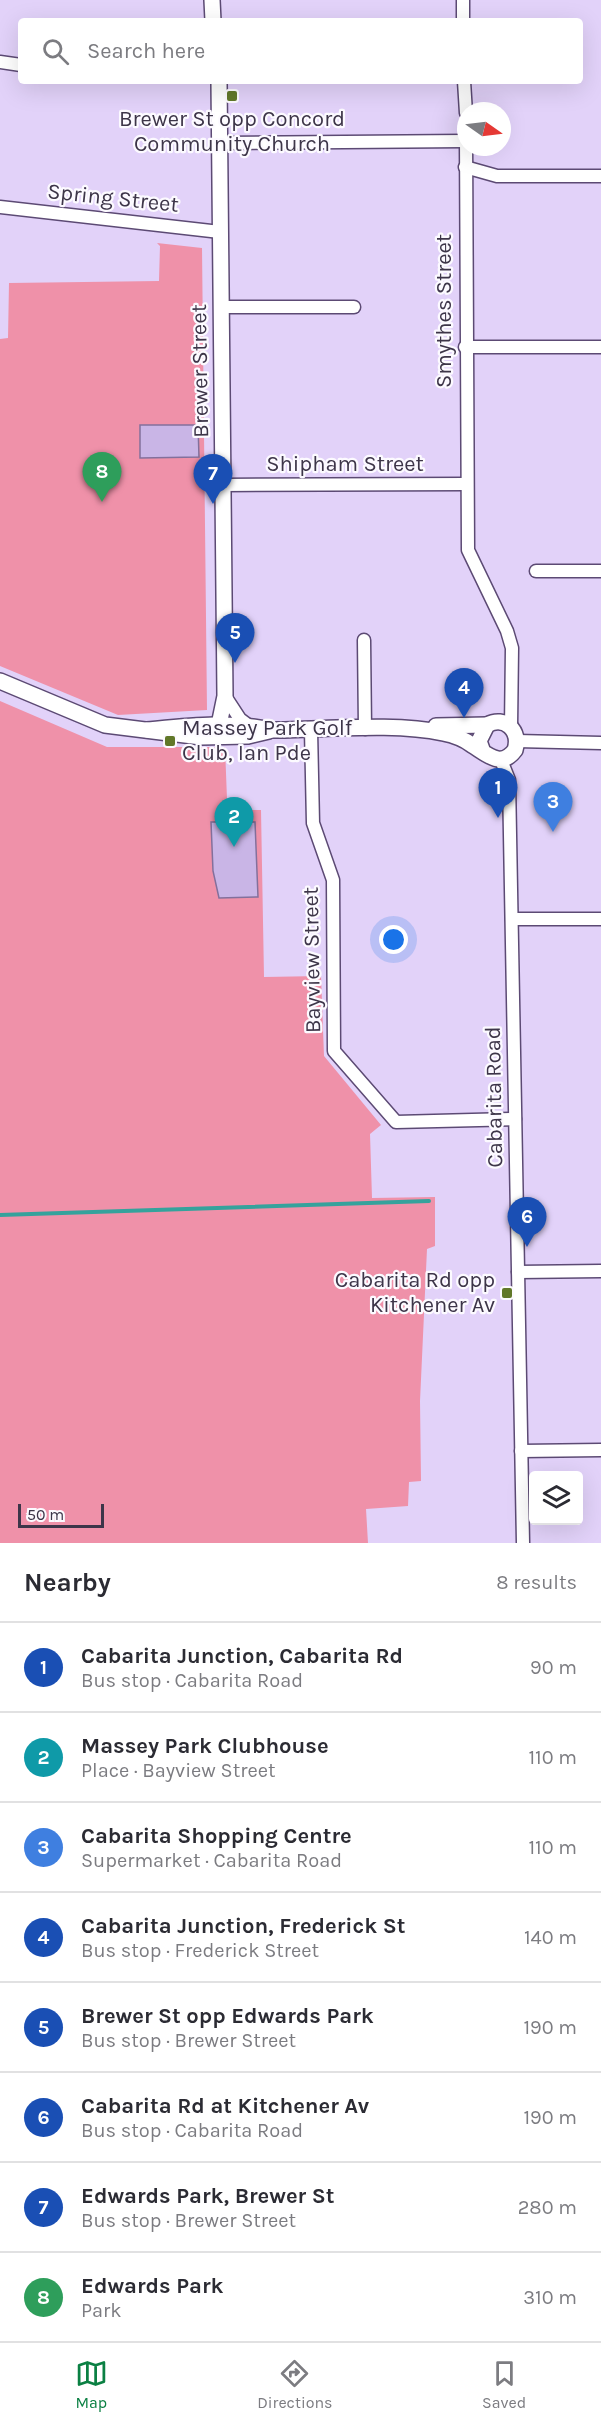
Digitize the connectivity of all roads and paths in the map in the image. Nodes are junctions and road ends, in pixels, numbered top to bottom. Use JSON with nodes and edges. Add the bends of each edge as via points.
{"nodes":[{"id":1,"x":213,"y":0,"type":"edge"},
{"id":2,"x":463,"y":0,"type":"edge"},
{"id":3,"x":213,"y":18,"type":"edge"},
{"id":4,"x":463,"y":18,"type":"edge"},
{"id":5,"x":0,"y":62,"type":"edge"},
{"id":6,"x":18,"y":65,"type":"edge"},
{"id":7,"x":219,"y":84,"type":"edge"},
{"id":8,"x":464,"y":84,"type":"edge"},
{"id":9,"x":465,"y":102,"type":"edge"},
{"id":10,"x":457,"y":139,"type":"edge"},
{"id":11,"x":219,"y":143,"type":"junction"},
{"id":12,"x":465,"y":156,"type":"edge"},
{"id":13,"x":465,"y":167,"type":"junction"},
{"id":14,"x":497,"y":176,"type":"junction"},
{"id":15,"x":601,"y":176,"type":"edge"},
{"id":16,"x":465,"y":185,"type":"junction"},
{"id":17,"x":0,"y":207,"type":"edge"},
{"id":18,"x":220,"y":232,"type":"junction"},
{"id":19,"x":221,"y":307,"type":"junction"},
{"id":20,"x":354,"y":307,"type":"dead end"},
{"id":21,"x":465,"y":347,"type":"junction"},
{"id":22,"x":601,"y":347,"type":"edge"},
{"id":23,"x":466,"y":484,"type":"junction"},
{"id":24,"x":223,"y":485,"type":"junction"},
{"id":25,"x":601,"y":570,"type":"edge"},
{"id":26,"x":536,"y":571,"type":"dead end"},
{"id":27,"x":364,"y":640,"type":"dead end"},
{"id":28,"x":0,"y":681,"type":"edge"},
{"id":29,"x":225,"y":696,"type":"junction"},
{"id":30,"x":219,"y":725,"type":"junction"},
{"id":31,"x":487,"y":725,"type":"junction"},
{"id":32,"x":365,"y":729,"type":"junction"},
{"id":33,"x":424,"y":729,"type":"junction"},
{"id":34,"x":147,"y":730,"type":"junction"},
{"id":35,"x":311,"y":730,"type":"junction"},
{"id":36,"x":243,"y":731,"type":"junction"},
{"id":37,"x":514,"y":734,"type":"junction"},
{"id":38,"x":601,"y":743,"type":"edge"},
{"id":39,"x":483,"y":752,"type":"junction"},
{"id":40,"x":501,"y":760,"type":"junction"},
{"id":41,"x":601,"y":918,"type":"edge"},
{"id":42,"x":513,"y":919,"type":"junction"},
{"id":43,"x":515,"y":1119,"type":"junction"},
{"id":44,"x":601,"y":1271,"type":"edge"},
{"id":45,"x":518,"y":1272,"type":"junction"},
{"id":46,"x":601,"y":1450,"type":"edge"},
{"id":47,"x":521,"y":1451,"type":"junction"},
{"id":48,"x":522,"y":1543,"type":"edge"}],
"edges":[{"from":1,"to":3,"type":"main road"},
{"from":2,"to":4,"type":"street"},
{"from":5,"to":6,"type":"street"},
{"from":7,"to":11,"type":"main road","name":"Brewer Street"},
{"from":8,"to":9,"type":"street"},
{"from":10,"to":11,"type":"street"},
{"from":11,"to":18,"type":"main road","name":"Brewer Street"},
{"from":12,"to":13,"type":"street","name":"Smythes Street"},
{"from":13,"to":14,"type":"street"},
{"from":13,"to":16,"type":"street","name":"Smythes Street"},
{"from":14,"to":15,"type":"street"},
{"from":14,"to":16,"type":"street"},
{"from":16,"to":21,"type":"street","name":"Smythes Street"},
{"from":17,"to":18,"type":"street","name":"Spring Street"},
{"from":18,"to":19,"type":"main road","name":"Brewer Street"},
{"from":19,"to":20,"type":"street"},
{"from":19,"to":24,"type":"main road","name":"Brewer Street"},
{"from":21,"to":22,"type":"street"},
{"from":21,"to":23,"type":"street","name":"Smythes Street"},
{"from":23,"to":24,"type":"street","name":"Shipham Street"},
{"from":23,"to":37,"type":"street","via":[[468,549],[512,648]]},
{"from":24,"to":29,"type":"main road","name":"Brewer Street"},
{"from":25,"to":26,"type":"street"},
{"from":27,"to":32,"type":"street"},
{"from":28,"to":34,"type":"main road","via":[[105,725]]},
{"from":29,"to":30,"type":"main road","name":"Brewer Street"},
{"from":29,"to":36,"type":"street"},
{"from":30,"to":34,"type":"main road"},
{"from":30,"to":36,"type":"main road"},
{"from":31,"to":33,"type":"main road","via":[[439,725]]},
{"from":31,"to":37,"type":"main road","via":[[501,722]]},
{"from":31,"to":39,"type":"main road","via":[[479,741]]},
{"from":32,"to":33,"type":"main road"},
{"from":32,"to":35,"type":"main road"},
{"from":33,"to":39,"type":"main road","via":[[459,738]]},
{"from":34,"to":36,"type":"main road","via":[[201,737]]},
{"from":35,"to":36,"type":"main road"},
{"from":35,"to":43,"type":"street","name":"Bayview Street","via":[[313,823],[333,880],[334,1052],[396,1122]]},
{"from":37,"to":38,"type":"street"},
{"from":37,"to":40,"type":"main road","via":[[512,753]]},
{"from":39,"to":40,"type":"main road","via":[[491,759]]},
{"from":40,"to":42,"type":"street","name":"Cabarita Road","via":[[509,780]]},
{"from":41,"to":42,"type":"street"},
{"from":42,"to":43,"type":"street","name":"Cabarita Road"},
{"from":43,"to":45,"type":"street","name":"Cabarita Road"},
{"from":44,"to":45,"type":"street"},
{"from":45,"to":47,"type":"street","name":"Cabarita Road"},
{"from":46,"to":47,"type":"street"},
{"from":47,"to":48,"type":"street","name":"Cabarita Road"}]}
